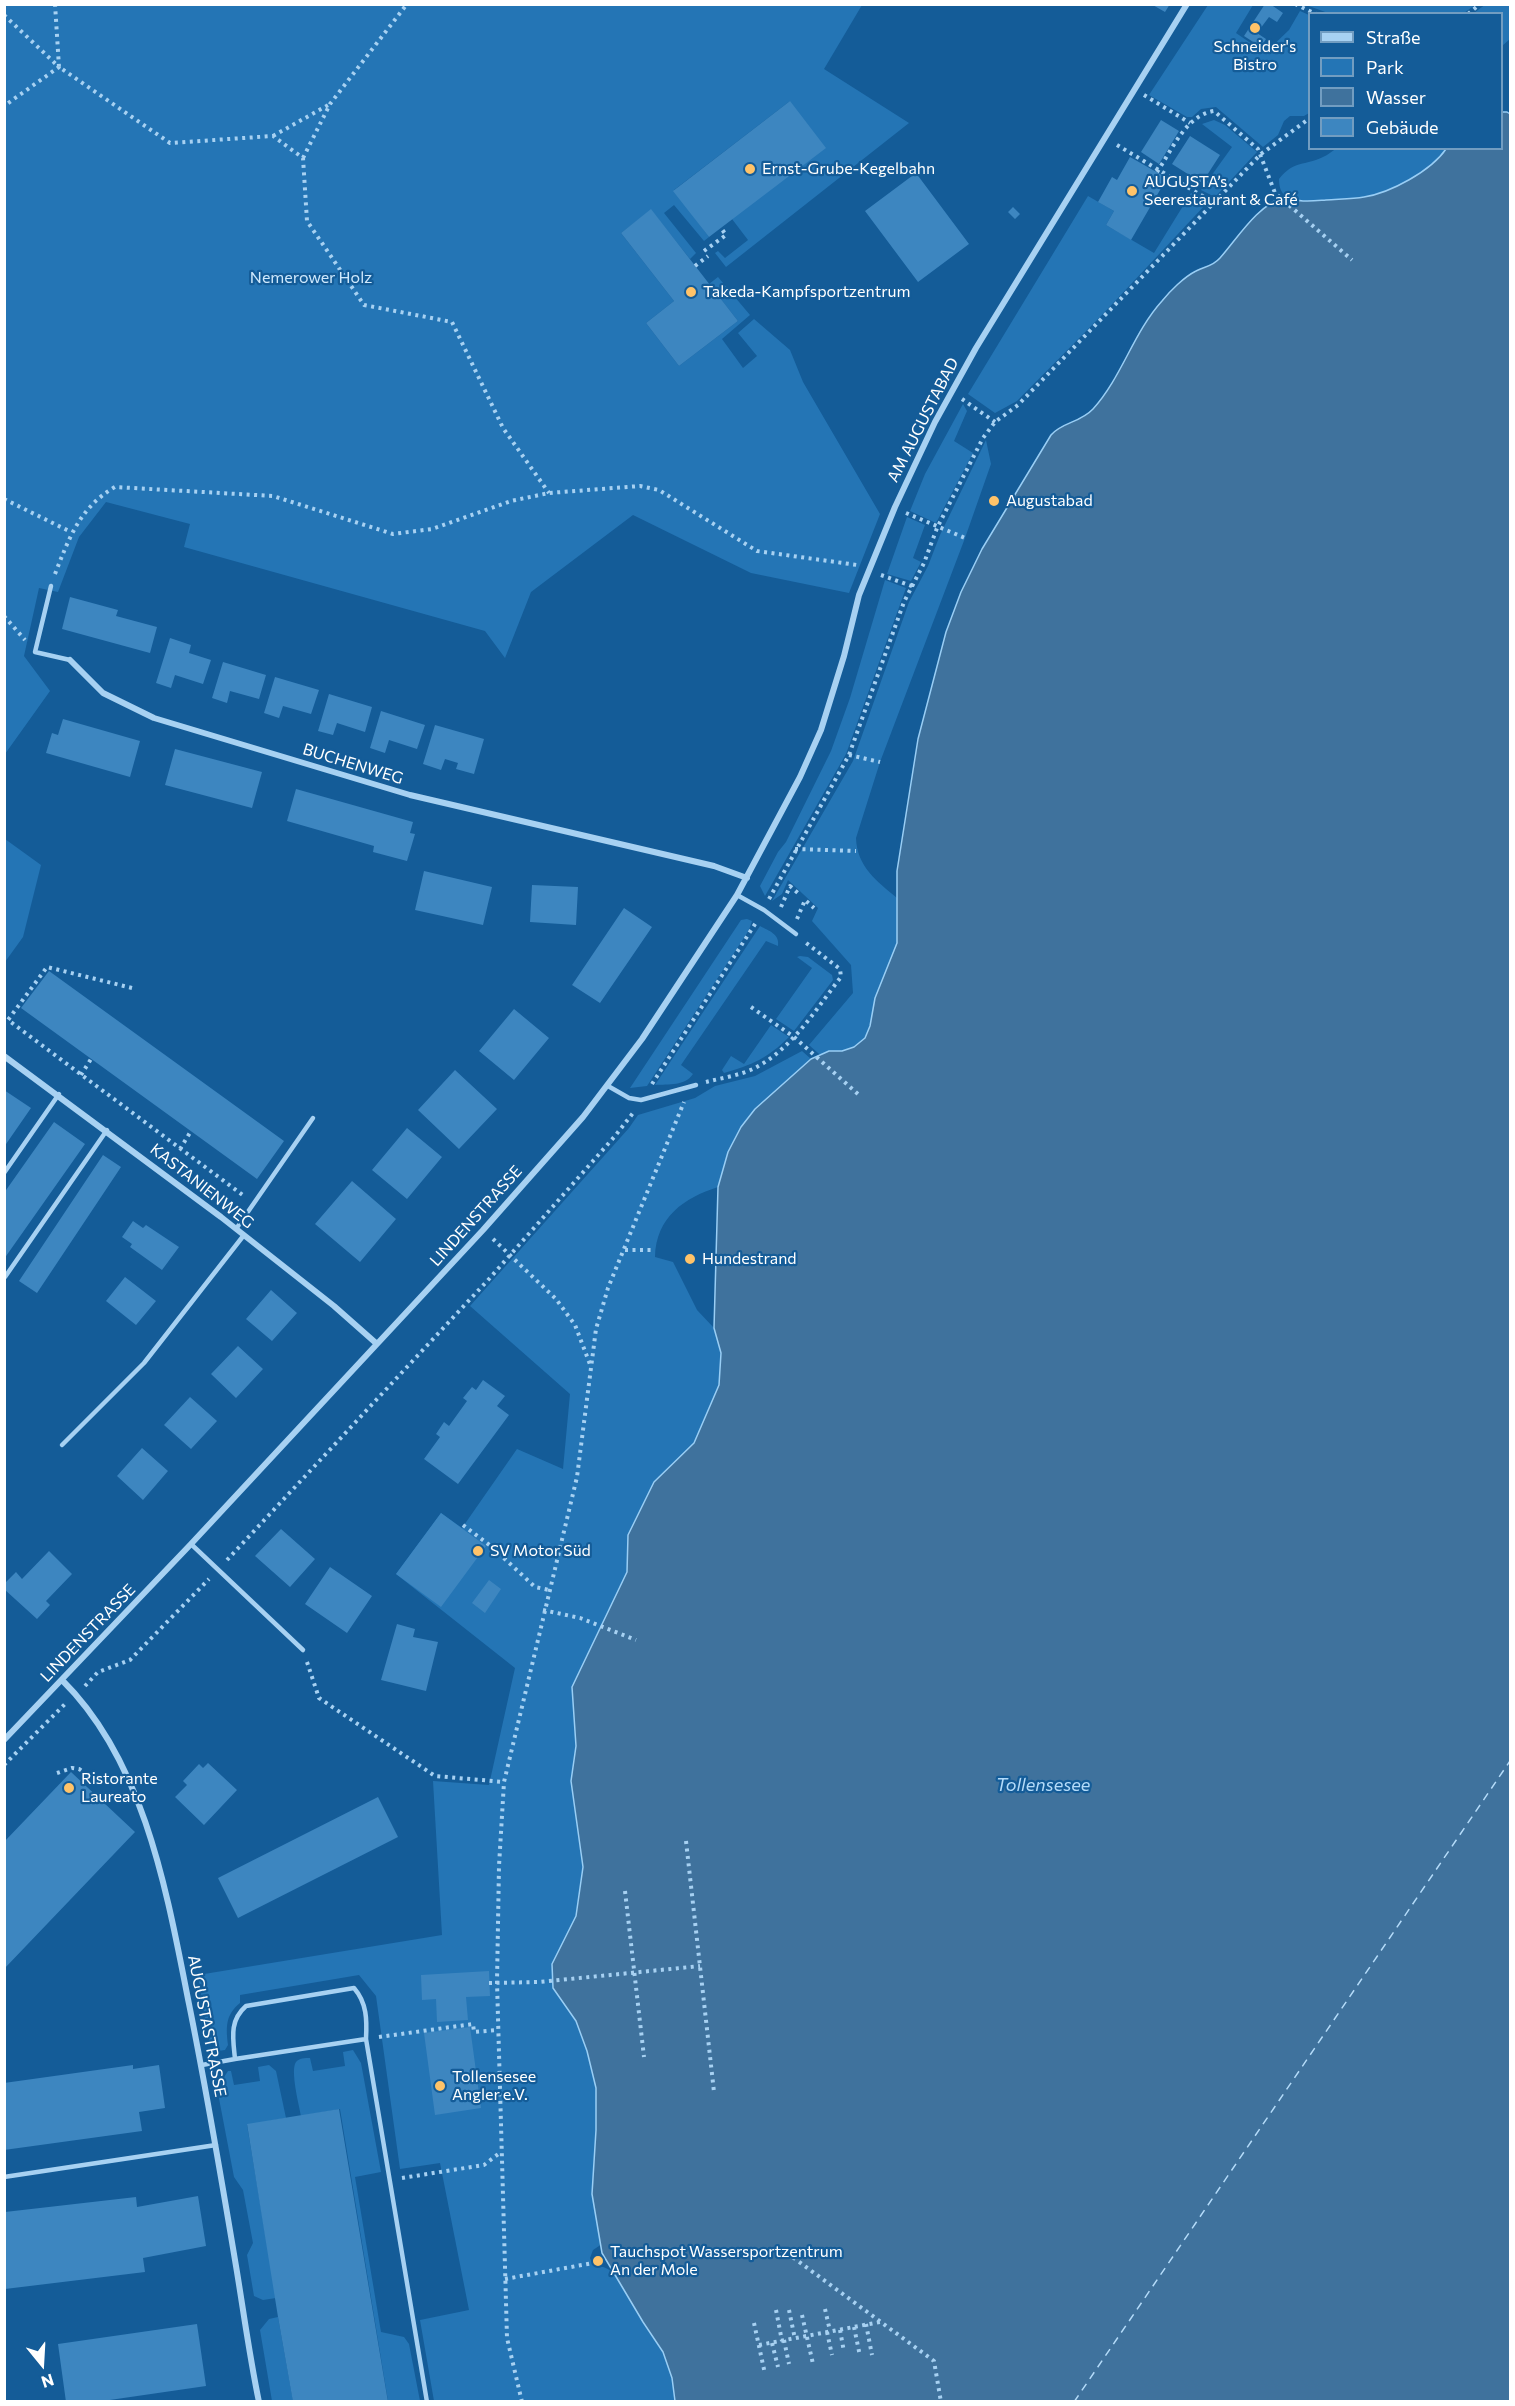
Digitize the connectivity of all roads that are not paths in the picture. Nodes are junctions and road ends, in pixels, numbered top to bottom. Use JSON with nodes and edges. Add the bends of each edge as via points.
{"nodes":[{"id":1,"x":1187,"y":4,"type":"edge"},
{"id":2,"x":51,"y":586,"type":"road end"},
{"id":3,"x":70,"y":660,"type":"joint"},
{"id":4,"x":747,"y":878,"type":"junction"},
{"id":5,"x":737,"y":895,"type":"junction"},
{"id":6,"x":793,"y":932,"type":"road end"},
{"id":7,"x":5,"y":1057,"type":"edge"},
{"id":8,"x":696,"y":1085,"type":"road end"},
{"id":9,"x":608,"y":1086,"type":"junction"},
{"id":10,"x":59,"y":1094,"type":"junction"},
{"id":11,"x":313,"y":1118,"type":"dead end"},
{"id":12,"x":107,"y":1130,"type":"junction"},
{"id":13,"x":4,"y":1173,"type":"edge"},
{"id":14,"x":236,"y":1229,"type":"junction"},
{"id":15,"x":244,"y":1235,"type":"junction"},
{"id":16,"x":5,"y":1277,"type":"edge"},
{"id":17,"x":377,"y":1344,"type":"junction"},
{"id":18,"x":62,"y":1445,"type":"dead end"},
{"id":19,"x":191,"y":1544,"type":"junction"},
{"id":20,"x":303,"y":1650,"type":"road end"},
{"id":21,"x":62,"y":1680,"type":"junction"},
{"id":22,"x":4,"y":1740,"type":"edge"},
{"id":23,"x":366,"y":2039,"type":"junction"},
{"id":24,"x":235,"y":2059,"type":"junction"},
{"id":25,"x":202,"y":2065,"type":"junction"},
{"id":26,"x":216,"y":2145,"type":"junction"},
{"id":27,"x":4,"y":2178,"type":"edge"},
{"id":28,"x":259,"y":2402,"type":"edge"},
{"id":29,"x":427,"y":2402,"type":"edge"}],
"edges":[{"from":1,"to":4,"type":"street","name":"AM AUGUSTABAD","via":[[935,422],[859,595],[820,730]]},
{"from":2,"to":3,"type":"lane","name":"BUCHENWEG","via":[[35,652]]},
{"from":3,"to":4,"type":"street","name":"BUCHENWEG","via":[[103,693],[154,718],[410,795],[714,866]]},
{"from":4,"to":5,"type":"street","name":"LINDENSTRASSE"},
{"from":5,"to":6,"type":"lane"},
{"from":5,"to":9,"type":"street","name":"LINDENSTRASSE"},
{"from":7,"to":10,"type":"street","name":"KASTANIENWEG"},
{"from":8,"to":9,"type":"lane","via":[[641,1100]]},
{"from":9,"to":17,"type":"street","name":"LINDENSTRASSE"},
{"from":10,"to":12,"type":"street","name":"KASTANIENWEG"},
{"from":10,"to":13,"type":"lane"},
{"from":11,"to":14,"type":"lane"},
{"from":12,"to":14,"type":"street","name":"KASTANIENWEG"},
{"from":12,"to":16,"type":"lane"},
{"from":14,"to":15,"type":"street","name":"KASTANIENWEG"},
{"from":15,"to":17,"type":"street","name":"KASTANIENWEG"},
{"from":15,"to":18,"type":"lane","via":[[144,1363]]},
{"from":17,"to":19,"type":"street","name":"LINDENSTRASSE"},
{"from":19,"to":20,"type":"lane"},
{"from":19,"to":21,"type":"street","name":"LINDENSTRASSE"},
{"from":21,"to":22,"type":"street","name":"LINDENSTRASSE"},
{"from":21,"to":25,"type":"street","name":"AUGUSTASTRASSE","via":[[102,1727],[130,1782],[173,1926]]},
{"from":23,"to":24,"type":"lane"},
{"from":23,"to":24,"type":"lane","via":[[362,1998],[354,1988],[246,2006],[237,2014],[232,2027]]},
{"from":23,"to":29,"type":"lane"},
{"from":24,"to":25,"type":"lane"},
{"from":25,"to":26,"type":"street","name":"AUGUSTASTRASSE"},
{"from":26,"to":27,"type":"lane"},
{"from":26,"to":28,"type":"street","name":"AUGUSTASTRASSE"}]}
